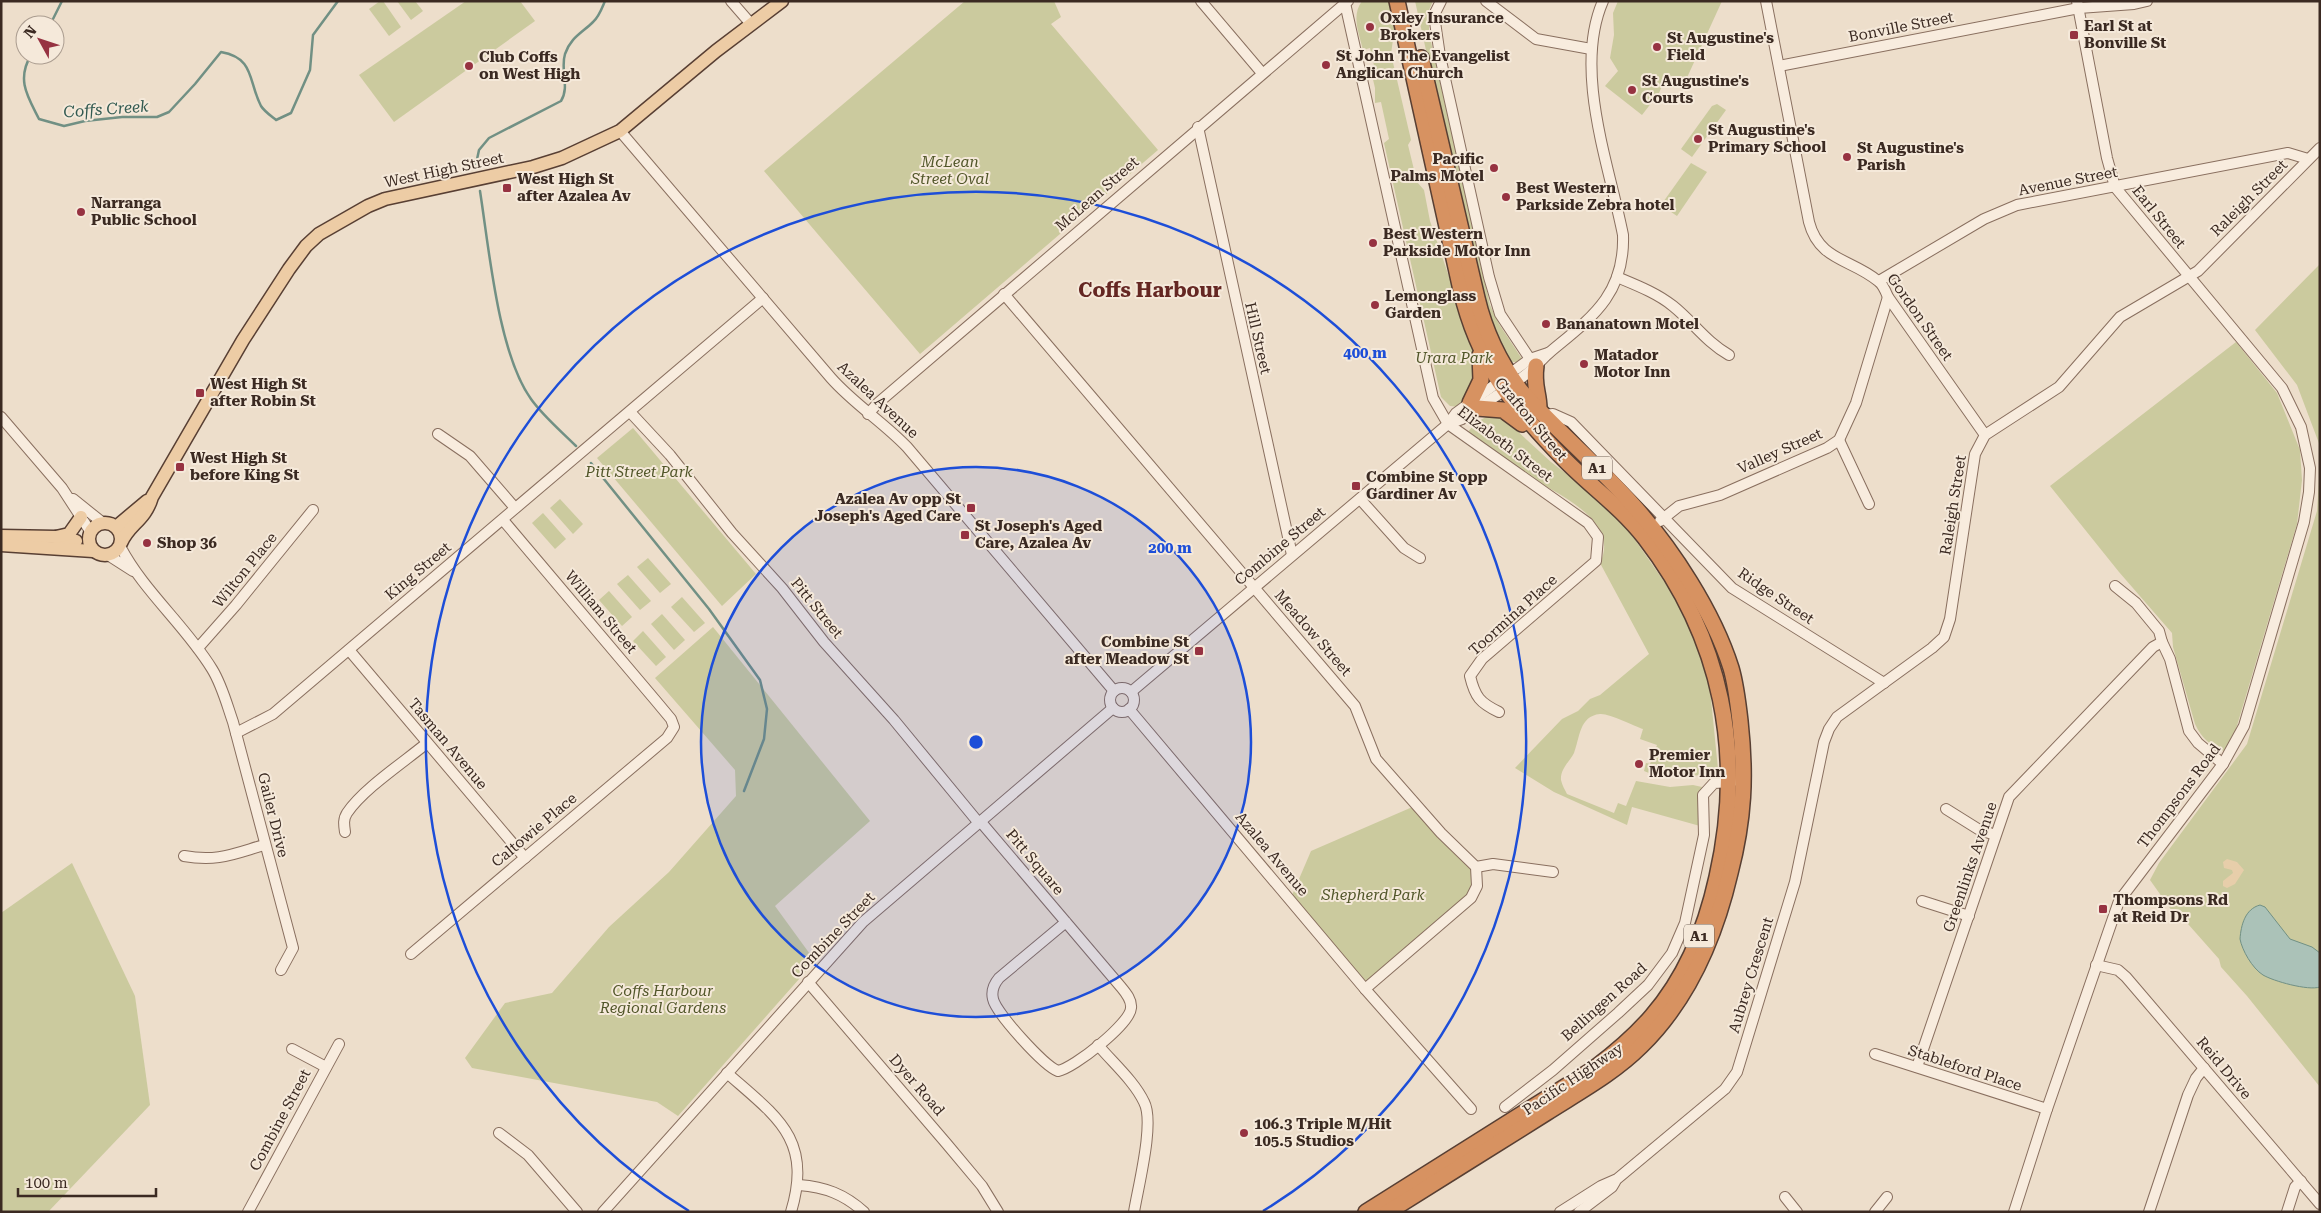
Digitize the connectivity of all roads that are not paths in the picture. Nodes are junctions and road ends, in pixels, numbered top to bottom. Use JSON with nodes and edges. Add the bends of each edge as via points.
{"nodes":[{"id":1,"x":731,"y":1,"type":"edge"},
{"id":2,"x":782,"y":1,"type":"edge"},
{"id":3,"x":1201,"y":1,"type":"edge"},
{"id":4,"x":1397,"y":1,"type":"edge"},
{"id":5,"x":1408,"y":1,"type":"edge"},
{"id":6,"x":1441,"y":1,"type":"edge"},
{"id":7,"x":1486,"y":1,"type":"edge"},
{"id":8,"x":1603,"y":1,"type":"edge"},
{"id":9,"x":1766,"y":1,"type":"edge"},
{"id":10,"x":2147,"y":1,"type":"edge"},
{"id":11,"x":1347,"y":2,"type":"edge"},
{"id":12,"x":2078,"y":5,"type":"edge"},
{"id":13,"x":751,"y":24,"type":"junction"},
{"id":14,"x":1591,"y":49,"type":"junction"},
{"id":15,"x":1779,"y":66,"type":"junction"},
{"id":16,"x":1262,"y":73,"type":"junction"},
{"id":17,"x":1198,"y":127,"type":"junction"},
{"id":18,"x":620,"y":131,"type":"junction"},
{"id":19,"x":2320,"y":148,"type":"edge"},
{"id":20,"x":2308,"y":159,"type":"junction"},
{"id":21,"x":2115,"y":188,"type":"junction"},
{"id":22,"x":1617,"y":277,"type":"junction"},
{"id":23,"x":2189,"y":277,"type":"junction"},
{"id":24,"x":1879,"y":281,"type":"junction"},
{"id":25,"x":1004,"y":294,"type":"junction"},
{"id":26,"x":763,"y":298,"type":"junction"},
{"id":27,"x":1888,"y":298,"type":"junction"},
{"id":28,"x":1479,"y":348,"type":"junction"},
{"id":29,"x":1729,"y":355,"type":"dead end"},
{"id":30,"x":1533,"y":362,"type":"junction"},
{"id":31,"x":1506,"y":382,"type":"junction"},
{"id":32,"x":2282,"y":388,"type":"joint"},
{"id":33,"x":1474,"y":406,"type":"junction"},
{"id":34,"x":1544,"y":410,"type":"junction"},
{"id":35,"x":631,"y":412,"type":"junction"},
{"id":36,"x":868,"y":414,"type":"junction"},
{"id":37,"x":1,"y":417,"type":"edge"},
{"id":38,"x":1448,"y":424,"type":"junction"},
{"id":39,"x":438,"y":434,"type":"dead end"},
{"id":40,"x":1985,"y":435,"type":"junction"},
{"id":41,"x":1839,"y":440,"type":"junction"},
{"id":42,"x":1564,"y":460,"type":"junction"},
{"id":43,"x":62,"y":488,"type":"junction"},
{"id":44,"x":152,"y":497,"type":"junction"},
{"id":45,"x":1360,"y":499,"type":"junction"},
{"id":46,"x":1869,"y":504,"type":"dead end"},
{"id":47,"x":515,"y":508,"type":"junction"},
{"id":48,"x":313,"y":510,"type":"dead end"},
{"id":49,"x":81,"y":517,"type":"junction"},
{"id":50,"x":1664,"y":518,"type":"junction"},
{"id":51,"x":502,"y":520,"type":"junction"},
{"id":52,"x":103,"y":522,"type":"junction"},
{"id":53,"x":1632,"y":523,"type":"joint"},
{"id":54,"x":116,"y":527,"type":"junction"},
{"id":55,"x":1652,"y":527,"type":"junction"},
{"id":56,"x":89,"y":534,"type":"junction"},
{"id":57,"x":1,"y":536,"type":"edge"},
{"id":58,"x":56,"y":537,"type":"junction"},
{"id":59,"x":1598,"y":537,"type":"joint"},
{"id":60,"x":120,"y":544,"type":"junction"},
{"id":61,"x":1,"y":545,"type":"edge"},
{"id":62,"x":94,"y":551,"type":"junction"},
{"id":63,"x":108,"y":555,"type":"junction"},
{"id":64,"x":1292,"y":555,"type":"junction"},
{"id":65,"x":1420,"y":558,"type":"dead end"},
{"id":66,"x":133,"y":572,"type":"junction"},
{"id":67,"x":2115,"y":586,"type":"dead end"},
{"id":68,"x":1254,"y":588,"type":"junction"},
{"id":69,"x":2162,"y":642,"type":"junction"},
{"id":70,"x":198,"y":648,"type":"junction"},
{"id":71,"x":349,"y":650,"type":"junction"},
{"id":72,"x":1884,"y":683,"type":"junction"},
{"id":73,"x":1114,"y":691,"type":"junction"},
{"id":74,"x":1131,"y":692,"type":"junction"},
{"id":75,"x":1113,"y":708,"type":"junction"},
{"id":76,"x":1129,"y":709,"type":"junction"},
{"id":77,"x":1499,"y":712,"type":"dead end"},
{"id":78,"x":674,"y":727,"type":"joint"},
{"id":79,"x":1829,"y":729,"type":"joint"},
{"id":80,"x":236,"y":733,"type":"junction"},
{"id":81,"x":427,"y":743,"type":"junction"},
{"id":82,"x":2223,"y":764,"type":"junction"},
{"id":83,"x":1737,"y":782,"type":"junction"},
{"id":84,"x":1946,"y":809,"type":"dead end"},
{"id":85,"x":979,"y":822,"type":"junction"},
{"id":86,"x":345,"y":832,"type":"dead end"},
{"id":87,"x":1995,"y":835,"type":"junction"},
{"id":88,"x":264,"y":845,"type":"junction"},
{"id":89,"x":184,"y":856,"type":"dead end"},
{"id":90,"x":525,"y":858,"type":"junction"},
{"id":91,"x":1476,"y":867,"type":"junction"},
{"id":92,"x":1554,"y":872,"type":"dead end"},
{"id":93,"x":1922,"y":901,"type":"dead end"},
{"id":94,"x":1969,"y":916,"type":"junction"},
{"id":95,"x":1066,"y":922,"type":"junction"},
{"id":96,"x":411,"y":954,"type":"dead end"},
{"id":97,"x":2096,"y":965,"type":"junction"},
{"id":98,"x":281,"y":970,"type":"dead end"},
{"id":99,"x":808,"y":982,"type":"junction"},
{"id":100,"x":1365,"y":989,"type":"junction"},
{"id":101,"x":339,"y":1044,"type":"dead end"},
{"id":102,"x":1098,"y":1045,"type":"junction"},
{"id":103,"x":292,"y":1049,"type":"dead end"},
{"id":104,"x":1875,"y":1054,"type":"dead end"},
{"id":105,"x":326,"y":1067,"type":"junction"},
{"id":106,"x":1918,"y":1067,"type":"junction"},
{"id":107,"x":2204,"y":1068,"type":"junction"},
{"id":108,"x":727,"y":1074,"type":"junction"},
{"id":109,"x":1505,"y":1107,"type":"dead end"},
{"id":110,"x":1470,"y":1108,"type":"dead end"},
{"id":111,"x":2047,"y":1109,"type":"junction"},
{"id":112,"x":499,"y":1133,"type":"dead end"},
{"id":113,"x":1617,"y":1178,"type":"junction"},
{"id":114,"x":2301,"y":1181,"type":"junction"},
{"id":115,"x":799,"y":1185,"type":"junction"},
{"id":116,"x":1785,"y":1197,"type":"dead end"},
{"id":117,"x":1887,"y":1197,"type":"dead end"},
{"id":118,"x":2320,"y":1204,"type":"edge"},
{"id":119,"x":248,"y":1212,"type":"edge"},
{"id":120,"x":577,"y":1212,"type":"edge"},
{"id":121,"x":603,"y":1212,"type":"edge"},
{"id":122,"x":791,"y":1212,"type":"edge"},
{"id":123,"x":864,"y":1212,"type":"edge"},
{"id":124,"x":998,"y":1212,"type":"edge"},
{"id":125,"x":1134,"y":1212,"type":"edge"},
{"id":126,"x":1366,"y":1212,"type":"edge"},
{"id":127,"x":1388,"y":1212,"type":"edge"},
{"id":128,"x":1560,"y":1212,"type":"edge"},
{"id":129,"x":1579,"y":1212,"type":"edge"},
{"id":130,"x":1797,"y":1212,"type":"edge"},
{"id":131,"x":1876,"y":1212,"type":"edge"},
{"id":132,"x":2014,"y":1212,"type":"edge"},
{"id":133,"x":2149,"y":1212,"type":"edge"},
{"id":134,"x":2286,"y":1212,"type":"edge"}],
"edges":[{"from":1,"to":13,"type":"street"},
{"from":2,"to":13,"type":"main road","name":"West High Street"},
{"from":3,"to":16,"type":"street"},
{"from":4,"to":28,"type":"highway","name":"Grafton Street","number":"A1","via":[[1467,316]]},
{"from":5,"to":31,"type":"highway","name":"Grafton Street","number":"A1","via":[[1482,316]]},
{"from":6,"to":30,"type":"street","via":[[1434,15],[1438,48],[1489,277],[1500,314]]},
{"from":7,"to":14,"type":"street","via":[[1536,39]]},
{"from":8,"to":14,"type":"street","name":"Combine Street"},
{"from":9,"to":15,"type":"street","name":"Gordon Street"},
{"from":10,"to":12,"type":"street","name":"Bonville Street"},
{"from":11,"to":16,"type":"street","name":"McLean Street"},
{"from":11,"to":38,"type":"street","name":"Elizabeth Street","via":[[1433,398]]},
{"from":12,"to":15,"type":"street","name":"Bonville Street"},
{"from":12,"to":21,"type":"street","name":"Earl Street","via":[[2106,158]]},
{"from":13,"to":18,"type":"main road","name":"West High Street"},
{"from":14,"to":22,"type":"street","name":"Combine Street","via":[[1593,94],[1623,235],[1624,246]]},
{"from":15,"to":24,"type":"street","name":"Gordon Street","via":[[1815,239],[1825,250]]},
{"from":16,"to":17,"type":"street","name":"McLean Street"},
{"from":17,"to":25,"type":"street","name":"McLean Street"},
{"from":17,"to":64,"type":"street","name":"Hill Street"},
{"from":18,"to":26,"type":"street","name":"Azalea Avenue"},
{"from":18,"to":44,"type":"main road","name":"West High Street","via":[[562,158],[533,167],[385,199],[319,234],[294,263],[243,340]]},
{"from":19,"to":20,"type":"street","name":"Raleigh Street"},
{"from":20,"to":21,"type":"street","name":"Avenue Street","via":[[2288,154]]},
{"from":20,"to":23,"type":"street","name":"Raleigh Street"},
{"from":21,"to":23,"type":"street","name":"Earl Street"},
{"from":21,"to":24,"type":"street","name":"Avenue Street","via":[[2001,210]]},
{"from":22,"to":29,"type":"street","via":[[1672,306],[1712,345]]},
{"from":22,"to":30,"type":"street","name":"Combine Street","via":[[1597,311],[1584,325]]},
{"from":23,"to":32,"type":"street","name":"Earl Street"},
{"from":23,"to":40,"type":"street","name":"Raleigh Street","via":[[2120,317],[2060,387]]},
{"from":24,"to":27,"type":"street","name":"Gordon Street"},
{"from":25,"to":36,"type":"street","name":"McLean Street"},
{"from":25,"to":68,"type":"street","name":"Meadow Street"},
{"from":26,"to":35,"type":"street","name":"King Street"},
{"from":26,"to":36,"type":"street","name":"Azalea Avenue","via":[[830,378]]},
{"from":27,"to":40,"type":"street","name":"Gordon Street"},
{"from":27,"to":41,"type":"street","name":"Valley Street","via":[[1856,403]]},
{"from":28,"to":31,"type":"highway","name":"Grafton Street","number":"A1"},
{"from":28,"to":33,"type":"highway","via":[[1481,380]]},
{"from":30,"to":31,"type":"street","name":"Combine Street"},
{"from":30,"to":34,"type":"highway","via":[[1534,385]]},
{"from":31,"to":33,"type":"street","name":"Combine Street"},
{"from":31,"to":34,"type":"highway","name":"Grafton Street","number":"A1"},
{"from":31,"to":42,"type":"highway","name":"Grafton Street","number":"A1"},
{"from":32,"to":82,"type":"street","name":"Thompsons Road","via":[[2301,427],[2310,468],[2309,492],[2304,522],[2244,726]]},
{"from":33,"to":38,"type":"street","name":"Combine Street","via":[[1462,420]]},
{"from":33,"to":42,"type":"highway","via":[[1507,411],[1556,458]]},
{"from":34,"to":50,"type":"street","name":"Grafton Street","via":[[1572,422]]},
{"from":34,"to":55,"type":"highway","name":"Grafton Street","number":"A1"},
{"from":35,"to":47,"type":"street","name":"King Street"},
{"from":35,"to":85,"type":"street","name":"Pitt Street"},
{"from":36,"to":73,"type":"street","name":"Azalea Avenue","via":[[907,447]]},
{"from":37,"to":43,"type":"street"},
{"from":38,"to":45,"type":"street","name":"Combine Street"},
{"from":38,"to":59,"type":"street","name":"Elizabeth Street","via":[[1588,523]]},
{"from":39,"to":47,"type":"street","via":[[470,456]]},
{"from":40,"to":72,"type":"street","name":"Raleigh Street","via":[[1975,454],[1950,619],[1944,637]]},
{"from":41,"to":46,"type":"street"},
{"from":41,"to":50,"type":"street","name":"Valley Street","via":[[1720,495],[1679,506]]},
{"from":42,"to":53,"type":"highway","name":"Grafton Street","number":"A1"},
{"from":43,"to":49,"type":"street"},
{"from":43,"to":52,"type":"street"},
{"from":44,"to":54,"type":"main road","name":"West High Street"},
{"from":44,"to":60,"type":"main road","name":"West High Street","via":[[145,515]]},
{"from":45,"to":64,"type":"street","name":"Combine Street"},
{"from":45,"to":65,"type":"street","via":[[1404,548]]},
{"from":47,"to":51,"type":"street","name":"King Street"},
{"from":48,"to":70,"type":"street","name":"Wilton Place"},
{"from":49,"to":56,"type":"street"},
{"from":49,"to":58,"type":"main road","via":[[69,534]]},
{"from":50,"to":55,"type":"street","name":"Valley Street"},
{"from":50,"to":72,"type":"street","name":"Ridge Street","via":[[1744,597]]},
{"from":51,"to":71,"type":"street","name":"King Street"},
{"from":51,"to":78,"type":"street","name":"William Street","via":[[656,700]]},
{"from":52,"to":54,"type":"main road"},
{"from":52,"to":56,"type":"main road"},
{"from":53,"to":83,"type":"highway","name":"Pacific Highway","number":"A1","via":[[1675,581],[1707,646],[1720,692]]},
{"from":54,"to":60,"type":"main road"},
{"from":55,"to":83,"type":"highway","name":"Pacific Highway","number":"A1","via":[[1693,588],[1726,655],[1738,704]]},
{"from":56,"to":58,"type":"main road","via":[[74,541]]},
{"from":56,"to":62,"type":"main road","via":[[88,542]]},
{"from":57,"to":58,"type":"main road"},
{"from":59,"to":77,"type":"street","name":"Toormina Place","via":[[1596,561],[1482,659],[1470,676],[1474,694]]},
{"from":60,"to":63,"type":"main road"},
{"from":60,"to":66,"type":"street"},
{"from":61,"to":62,"type":"main road"},
{"from":62,"to":63,"type":"main road"},
{"from":63,"to":66,"type":"street"},
{"from":64,"to":68,"type":"street","name":"Combine Street"},
{"from":66,"to":70,"type":"street"},
{"from":67,"to":69,"type":"street","via":[[2136,603],[2159,631]]},
{"from":68,"to":74,"type":"street","name":"Combine Street"},
{"from":68,"to":91,"type":"street","name":"Meadow Street","via":[[1355,706],[1376,759],[1441,833]]},
{"from":69,"to":82,"type":"street","via":[[2170,659],[2189,731]]},
{"from":69,"to":87,"type":"street","name":"Greenlinks Avenue","via":[[2153,647],[2010,797]]},
{"from":70,"to":80,"type":"street","via":[[213,670]]},
{"from":71,"to":80,"type":"street","name":"King Street","via":[[273,714]]},
{"from":71,"to":81,"type":"street","name":"Tasman Avenue"},
{"from":72,"to":79,"type":"street","name":"Raleigh Street","via":[[1838,717]]},
{"from":73,"to":74,"type":"street","via":[[1124,688]]},
{"from":73,"to":75,"type":"street","via":[[1110,700]]},
{"from":74,"to":76,"type":"street","via":[[1134,700]]},
{"from":75,"to":76,"type":"street","via":[[1120,712]]},
{"from":75,"to":85,"type":"street","name":"Combine Street"},
{"from":76,"to":100,"type":"street","name":"Azalea Avenue"},
{"from":78,"to":90,"type":"street","name":"Caltowie Place","via":[[667,738]]},
{"from":79,"to":113,"type":"street","name":"Aubrey Crescent","via":[[1795,882],[1737,1072],[1725,1089]]},
{"from":80,"to":88,"type":"street","name":"Gailer Drive"},
{"from":81,"to":86,"type":"street","via":[[360,798],[346,814]]},
{"from":81,"to":90,"type":"street","name":"Tasman Avenue"},
{"from":82,"to":97,"type":"street","name":"Thompsons Road","via":[[2119,902]]},
{"from":83,"to":109,"type":"street","name":"Bellingen Road","via":[[1710,785],[1703,795],[1704,835],[1691,898],[1678,942],[1665,965],[1618,1013]]},
{"from":83,"to":126,"type":"highway","name":"Pacific Highway","number":"A1","via":[[1707,914],[1688,961],[1654,1015],[1626,1044],[1595,1068]]},
{"from":83,"to":127,"type":"highway","name":"Pacific Highway","number":"A1","via":[[1741,827],[1717,922],[1688,985],[1660,1026],[1641,1046],[1597,1081]]},
{"from":84,"to":87,"type":"street","via":[[1978,829]]},
{"from":85,"to":95,"type":"street","name":"Pitt Square"},
{"from":85,"to":99,"type":"street","name":"Combine Street","via":[[877,908]]},
{"from":87,"to":94,"type":"street","name":"Greenlinks Avenue"},
{"from":88,"to":89,"type":"street","via":[[205,860]]},
{"from":88,"to":98,"type":"street","name":"Gailer Drive","via":[[293,948]]},
{"from":90,"to":96,"type":"street","name":"Caltowie Place"},
{"from":91,"to":92,"type":"street","via":[[1493,864]]},
{"from":91,"to":100,"type":"street","via":[[1477,886],[1471,898]]},
{"from":93,"to":94,"type":"street"},
{"from":94,"to":106,"type":"street","name":"Greenlinks Avenue"},
{"from":95,"to":102,"type":"street","name":"Pitt Square","via":[[1130,1000],[1131,1008],[1125,1021]]},
{"from":95,"to":102,"type":"street","name":"Pitt Square","via":[[999,978],[994,984],[992,997],[998,1009],[1052,1069],[1058,1071],[1070,1067]]},
{"from":97,"to":107,"type":"street","name":"Reid Drive","via":[[2118,970],[2126,977]]},
{"from":97,"to":111,"type":"street","name":"Thompsons Road"},
{"from":99,"to":108,"type":"street","name":"Combine Street"},
{"from":99,"to":124,"type":"street","name":"Dyer Road","via":[[982,1186]]},
{"from":100,"to":110,"type":"street","name":"Azalea Avenue"},
{"from":101,"to":105,"type":"street","name":"Combine Street"},
{"from":102,"to":125,"type":"street","via":[[1147,1108],[1147,1135]]},
{"from":103,"to":105,"type":"street"},
{"from":104,"to":106,"type":"street","name":"Stableford Place"},
{"from":105,"to":119,"type":"street","name":"Combine Street"},
{"from":106,"to":111,"type":"street","name":"Stableford Place"},
{"from":107,"to":114,"type":"street","name":"Reid Drive"},
{"from":107,"to":133,"type":"street","via":[[2188,1094]]},
{"from":108,"to":115,"type":"street","via":[[770,1112],[788,1134],[797,1158]]},
{"from":108,"to":121,"type":"street","name":"Combine Street"},
{"from":111,"to":132,"type":"street","name":"Thompsons Road"},
{"from":112,"to":120,"type":"street","via":[[528,1155]]},
{"from":113,"to":128,"type":"street","name":"Aubrey Crescent"},
{"from":113,"to":129,"type":"street","name":"Aubrey Crescent","via":[[1612,1187]]},
{"from":114,"to":118,"type":"street","name":"Reid Drive"},
{"from":114,"to":134,"type":"street","via":[[2295,1186]]},
{"from":115,"to":122,"type":"street"},
{"from":115,"to":123,"type":"street","via":[[831,1190]]},
{"from":116,"to":130,"type":"street"},
{"from":117,"to":131,"type":"street"}]}
